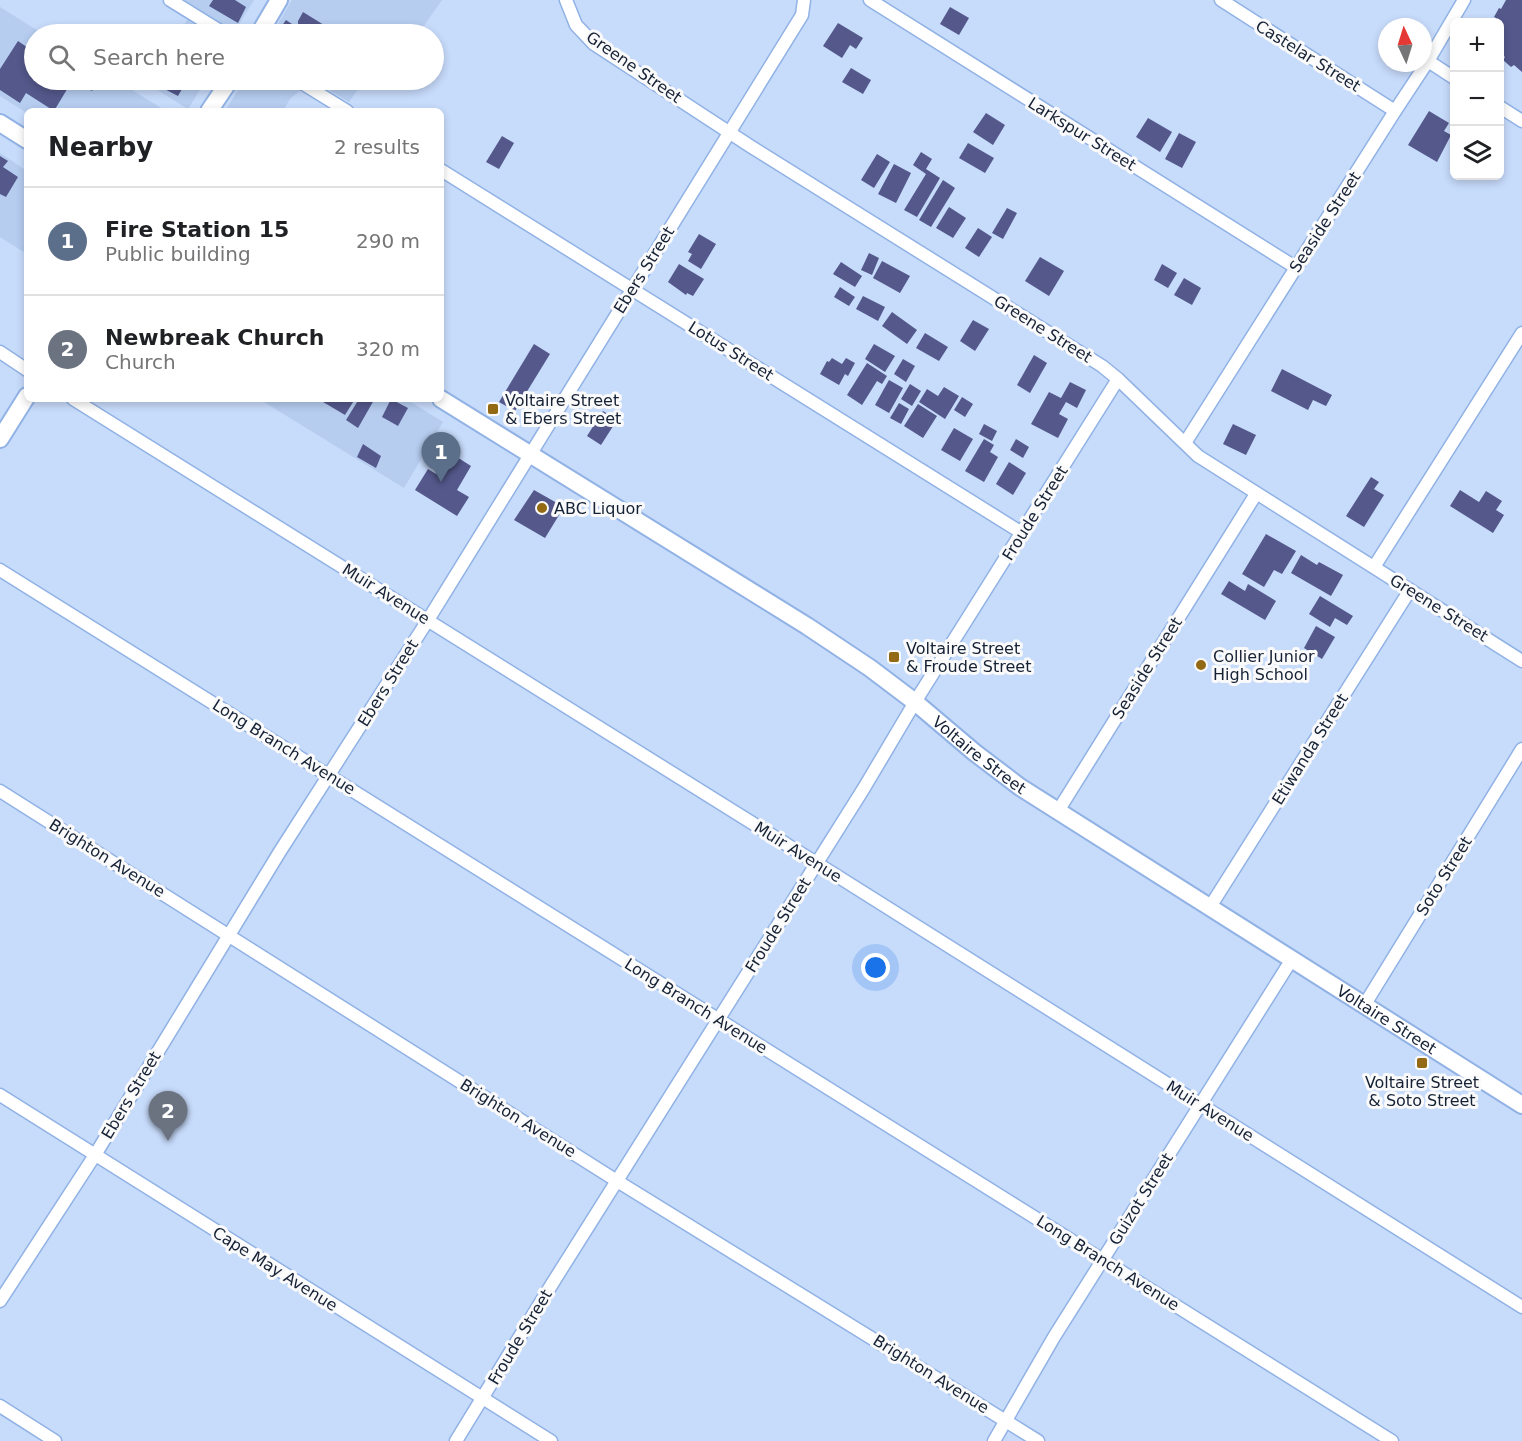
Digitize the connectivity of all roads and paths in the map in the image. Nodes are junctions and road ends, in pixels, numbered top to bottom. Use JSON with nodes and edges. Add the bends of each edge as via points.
{"nodes":[{"id":1,"x":170,"y":0,"type":"edge"},
{"id":2,"x":279,"y":0,"type":"edge"},
{"id":3,"x":566,"y":0,"type":"edge"},
{"id":4,"x":804,"y":0,"type":"edge"},
{"id":5,"x":870,"y":0,"type":"edge"},
{"id":6,"x":1221,"y":0,"type":"edge"},
{"id":7,"x":1464,"y":0,"type":"edge"},
{"id":8,"x":209,"y":24,"type":"edge"},
{"id":9,"x":265,"y":24,"type":"edge"},
{"id":10,"x":1432,"y":54,"type":"edge"},
{"id":11,"x":1432,"y":64,"type":"edge"},
{"id":12,"x":1421,"y":72,"type":"edge"},
{"id":13,"x":1450,"y":75,"type":"edge"},
{"id":14,"x":223,"y":90,"type":"edge"},
{"id":15,"x":313,"y":90,"type":"edge"},
{"id":16,"x":211,"y":108,"type":"edge"},
{"id":17,"x":342,"y":108,"type":"edge"},
{"id":18,"x":1504,"y":110,"type":"edge"},
{"id":19,"x":1395,"y":111,"type":"junction"},
{"id":20,"x":1522,"y":121,"type":"edge"},
{"id":21,"x":0,"y":123,"type":"edge"},
{"id":22,"x":730,"y":132,"type":"junction"},
{"id":23,"x":24,"y":138,"type":"edge"},
{"id":24,"x":444,"y":172,"type":"edge"},
{"id":25,"x":1295,"y":267,"type":"junction"},
{"id":26,"x":632,"y":290,"type":"junction"},
{"id":27,"x":1522,"y":333,"type":"edge"},
{"id":28,"x":0,"y":352,"type":"edge"},
{"id":29,"x":24,"y":368,"type":"edge"},
{"id":30,"x":1118,"y":379,"type":"junction"},
{"id":31,"x":24,"y":401,"type":"edge"},
{"id":32,"x":444,"y":401,"type":"edge"},
{"id":33,"x":78,"y":402,"type":"edge"},
{"id":34,"x":0,"y":439,"type":"edge"},
{"id":35,"x":1185,"y":443,"type":"junction"},
{"id":36,"x":531,"y":454,"type":"junction"},
{"id":37,"x":1256,"y":495,"type":"junction"},
{"id":38,"x":1022,"y":533,"type":"junction"},
{"id":39,"x":1374,"y":567,"type":"junction"},
{"id":40,"x":0,"y":570,"type":"edge"},
{"id":41,"x":1410,"y":590,"type":"junction"},
{"id":42,"x":428,"y":620,"type":"junction"},
{"id":43,"x":1522,"y":661,"type":"edge"},
{"id":44,"x":915,"y":702,"type":"junction"},
{"id":45,"x":1522,"y":749,"type":"edge"},
{"id":46,"x":330,"y":775,"type":"junction"},
{"id":47,"x":0,"y":791,"type":"edge"},
{"id":48,"x":1058,"y":811,"type":"junction"},
{"id":49,"x":817,"y":863,"type":"junction"},
{"id":50,"x":1210,"y":907,"type":"junction"},
{"id":51,"x":229,"y":935,"type":"junction"},
{"id":52,"x":1292,"y":959,"type":"junction"},
{"id":53,"x":1365,"y":1004,"type":"junction"},
{"id":54,"x":718,"y":1020,"type":"junction"},
{"id":55,"x":0,"y":1095,"type":"edge"},
{"id":56,"x":1520,"y":1100,"type":"edge"},
{"id":57,"x":1200,"y":1104,"type":"junction"},
{"id":58,"x":94,"y":1155,"type":"junction"},
{"id":59,"x":617,"y":1181,"type":"junction"},
{"id":60,"x":1104,"y":1260,"type":"junction"},
{"id":61,"x":0,"y":1300,"type":"edge"},
{"id":62,"x":1522,"y":1307,"type":"edge"},
{"id":63,"x":482,"y":1399,"type":"junction"},
{"id":64,"x":0,"y":1406,"type":"edge"},
{"id":65,"x":1006,"y":1420,"type":"junction"},
{"id":66,"x":55,"y":1441,"type":"edge"},
{"id":67,"x":456,"y":1441,"type":"edge"},
{"id":68,"x":551,"y":1441,"type":"edge"},
{"id":69,"x":994,"y":1441,"type":"edge"},
{"id":70,"x":1038,"y":1441,"type":"edge"},
{"id":71,"x":1392,"y":1441,"type":"edge"}],
"edges":[{"from":1,"to":8,"type":"street"},
{"from":2,"to":9,"type":"main road"},
{"from":3,"to":22,"type":"street","name":"Greene Street","via":[[576,25],[594,44]]},
{"from":4,"to":22,"type":"street","name":"Ebers Street","via":[[802,15]]},
{"from":5,"to":25,"type":"street","name":"Larkspur Street"},
{"from":6,"to":19,"type":"street","name":"Castelar Street"},
{"from":7,"to":10,"type":"street","name":"Seaside Street"},
{"from":11,"to":13,"type":"street"},
{"from":12,"to":19,"type":"street","name":"Seaside Street"},
{"from":14,"to":16,"type":"main road"},
{"from":15,"to":17,"type":"street"},
{"from":18,"to":20,"type":"street"},
{"from":19,"to":25,"type":"street","name":"Seaside Street"},
{"from":21,"to":23,"type":"main road"},
{"from":22,"to":26,"type":"street","name":"Ebers Street"},
{"from":22,"to":30,"type":"street","name":"Greene Street"},
{"from":24,"to":26,"type":"street","name":"Lotus Street"},
{"from":25,"to":35,"type":"street","name":"Seaside Street"},
{"from":26,"to":36,"type":"street","name":"Ebers Street"},
{"from":26,"to":38,"type":"street","name":"Lotus Street"},
{"from":27,"to":39,"type":"street"},
{"from":28,"to":29,"type":"street"},
{"from":30,"to":35,"type":"street","name":"Greene Street"},
{"from":30,"to":38,"type":"street","name":"Froude Street"},
{"from":31,"to":34,"type":"main road"},
{"from":32,"to":36,"type":"main road","name":"Voltaire Street"},
{"from":33,"to":42,"type":"street","name":"Muir Avenue"},
{"from":35,"to":37,"type":"street","name":"Greene Street"},
{"from":36,"to":42,"type":"street","name":"Ebers Street"},
{"from":36,"to":44,"type":"main road","name":"Voltaire Street","via":[[807,626]]},
{"from":37,"to":39,"type":"street","name":"Greene Street"},
{"from":37,"to":48,"type":"street","name":"Seaside Street"},
{"from":38,"to":44,"type":"street","name":"Froude Street"},
{"from":39,"to":41,"type":"street","name":"Greene Street"},
{"from":40,"to":46,"type":"street","name":"Long Branch Avenue"},
{"from":41,"to":43,"type":"street","name":"Greene Street"},
{"from":41,"to":50,"type":"street","name":"Etiwanda Street"},
{"from":42,"to":46,"type":"street","name":"Ebers Street"},
{"from":42,"to":49,"type":"street","name":"Muir Avenue"},
{"from":44,"to":48,"type":"main road","name":"Voltaire Street","via":[[997,770]]},
{"from":44,"to":49,"type":"street","name":"Froude Street"},
{"from":45,"to":53,"type":"street","name":"Soto Street"},
{"from":46,"to":51,"type":"street","name":"Ebers Street"},
{"from":46,"to":54,"type":"street","name":"Long Branch Avenue"},
{"from":47,"to":51,"type":"street","name":"Brighton Avenue"},
{"from":48,"to":50,"type":"main road","name":"Voltaire Street"},
{"from":49,"to":54,"type":"street","name":"Froude Street"},
{"from":49,"to":57,"type":"street","name":"Muir Avenue"},
{"from":50,"to":52,"type":"main road","name":"Voltaire Street"},
{"from":51,"to":58,"type":"street","name":"Ebers Street"},
{"from":51,"to":59,"type":"street","name":"Brighton Avenue"},
{"from":52,"to":53,"type":"main road","name":"Voltaire Street"},
{"from":52,"to":57,"type":"street","name":"Guizot Street"},
{"from":53,"to":56,"type":"main road","name":"Voltaire Street"},
{"from":54,"to":59,"type":"street","name":"Froude Street"},
{"from":54,"to":60,"type":"street","name":"Long Branch Avenue"},
{"from":55,"to":58,"type":"street","name":"Cape May Avenue"},
{"from":57,"to":60,"type":"street","name":"Guizot Street"},
{"from":57,"to":62,"type":"street","name":"Muir Avenue"},
{"from":58,"to":61,"type":"street","name":"Ebers Street"},
{"from":58,"to":63,"type":"street","name":"Cape May Avenue"},
{"from":59,"to":63,"type":"street","name":"Froude Street"},
{"from":59,"to":65,"type":"street","name":"Brighton Avenue"},
{"from":60,"to":65,"type":"street","name":"Guizot Street"},
{"from":60,"to":71,"type":"street","name":"Long Branch Avenue"},
{"from":63,"to":67,"type":"street","name":"Froude Street"},
{"from":63,"to":68,"type":"street","name":"Cape May Avenue"},
{"from":64,"to":66,"type":"street"},
{"from":65,"to":69,"type":"street","name":"Guizot Street"},
{"from":65,"to":70,"type":"street","name":"Brighton Avenue"}]}
